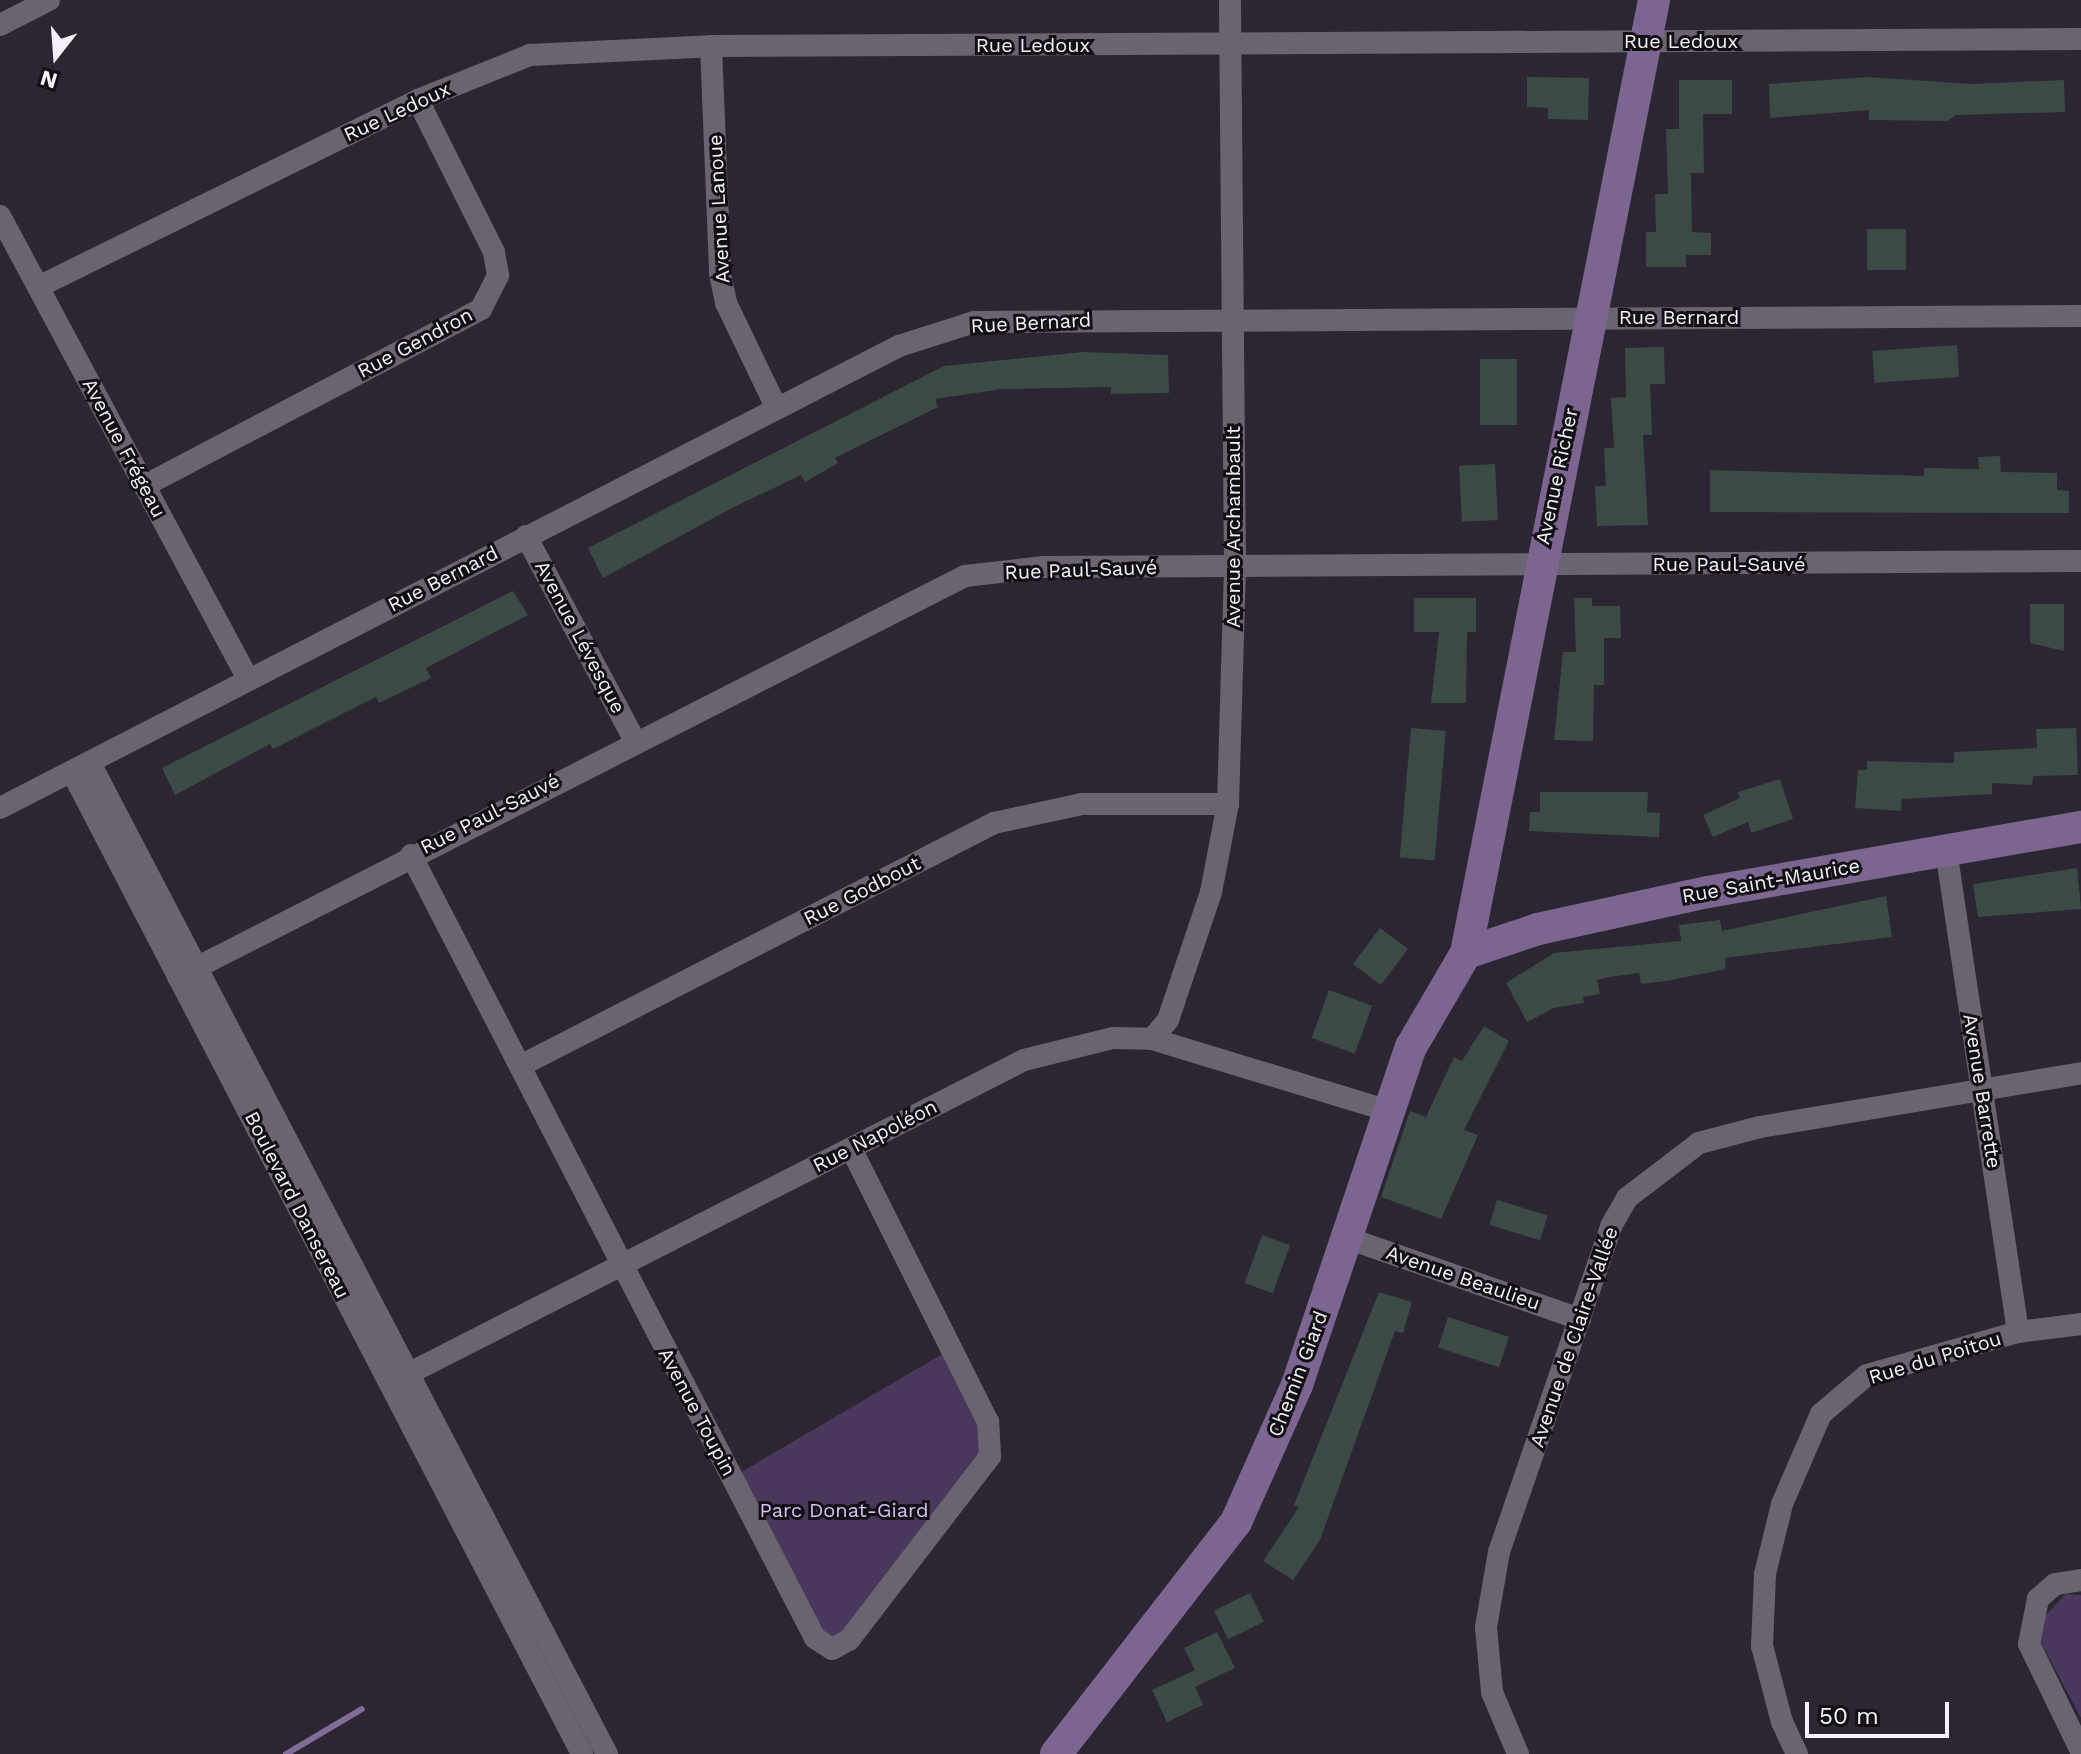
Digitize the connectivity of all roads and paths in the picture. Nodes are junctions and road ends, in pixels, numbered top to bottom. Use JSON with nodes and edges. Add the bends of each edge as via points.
{"nodes":[{"id":1,"x":49,"y":0,"type":"edge"},
{"id":2,"x":1230,"y":0,"type":"edge"},
{"id":3,"x":1654,"y":0,"type":"edge"},
{"id":4,"x":0,"y":25,"type":"edge"},
{"id":5,"x":2081,"y":39,"type":"edge"},
{"id":6,"x":1647,"y":41,"type":"junction"},
{"id":7,"x":1231,"y":44,"type":"junction"},
{"id":8,"x":711,"y":46,"type":"junction"},
{"id":9,"x":418,"y":100,"type":"junction"},
{"id":10,"x":0,"y":216,"type":"edge"},
{"id":11,"x":38,"y":287,"type":"junction"},
{"id":12,"x":2081,"y":316,"type":"edge"},
{"id":13,"x":1590,"y":317,"type":"junction"},
{"id":14,"x":1233,"y":318,"type":"junction"},
{"id":15,"x":776,"y":407,"type":"junction"},
{"id":16,"x":144,"y":486,"type":"junction"},
{"id":17,"x":526,"y":536,"type":"junction"},
{"id":18,"x":2081,"y":561,"type":"edge"},
{"id":19,"x":1538,"y":565,"type":"junction"},
{"id":20,"x":1235,"y":567,"type":"junction"},
{"id":21,"x":248,"y":679,"type":"junction"},
{"id":22,"x":634,"y":739,"type":"junction"},
{"id":23,"x":81,"y":767,"type":"junction"},
{"id":24,"x":1228,"y":804,"type":"junction"},
{"id":25,"x":0,"y":808,"type":"edge"},
{"id":26,"x":2081,"y":827,"type":"edge"},
{"id":27,"x":1946,"y":850,"type":"junction"},
{"id":28,"x":411,"y":855,"type":"junction"},
{"id":29,"x":1466,"y":953,"type":"junction"},
{"id":30,"x":187,"y":972,"type":"junction"},
{"id":31,"x":1152,"y":1039,"type":"junction"},
{"id":32,"x":520,"y":1066,"type":"junction"},
{"id":33,"x":2081,"y":1073,"type":"edge"},
{"id":34,"x":1982,"y":1089,"type":"junction"},
{"id":35,"x":1389,"y":1111,"type":"junction"},
{"id":36,"x":851,"y":1148,"type":"junction"},
{"id":37,"x":1347,"y":1238,"type":"junction"},
{"id":38,"x":622,"y":1265,"type":"junction"},
{"id":39,"x":1580,"y":1319,"type":"junction"},
{"id":40,"x":2081,"y":1324,"type":"edge"},
{"id":41,"x":2018,"y":1332,"type":"junction"},
{"id":42,"x":398,"y":1379,"type":"junction"},
{"id":43,"x":2081,"y":1580,"type":"edge"},
{"id":44,"x":530,"y":1633,"type":"junction"},
{"id":45,"x":2081,"y":1751,"type":"edge"},
{"id":46,"x":582,"y":1754,"type":"edge"},
{"id":47,"x":607,"y":1754,"type":"edge"},
{"id":48,"x":1056,"y":1754,"type":"edge"},
{"id":49,"x":1518,"y":1754,"type":"edge"},
{"id":50,"x":1797,"y":1754,"type":"edge"}],
"edges":[{"from":1,"to":4,"type":"street"},
{"from":2,"to":7,"type":"street","name":"Avenue Archambault"},
{"from":3,"to":6,"type":"street","name":"Avenue Richer"},
{"from":5,"to":6,"type":"street","name":"Rue Ledoux"},
{"from":6,"to":7,"type":"street","name":"Rue Ledoux"},
{"from":6,"to":13,"type":"street","name":"Avenue Richer"},
{"from":7,"to":8,"type":"street","name":"Rue Ledoux"},
{"from":7,"to":14,"type":"street","name":"Avenue Archambault"},
{"from":8,"to":9,"type":"street","name":"Rue Ledoux","via":[[530,55]]},
{"from":8,"to":15,"type":"street","name":"Avenue Lanoue","via":[[720,274],[726,303]]},
{"from":9,"to":11,"type":"street","name":"Rue Ledoux"},
{"from":9,"to":16,"type":"street","name":"Rue Gendron","via":[[494,252],[498,275],[481,309]]},
{"from":10,"to":11,"type":"street","name":"Avenue Frégeau"},
{"from":11,"to":16,"type":"street","name":"Avenue Frégeau"},
{"from":12,"to":13,"type":"street","name":"Rue Bernard"},
{"from":13,"to":14,"type":"street","name":"Rue Bernard"},
{"from":13,"to":19,"type":"street","name":"Avenue Richer"},
{"from":14,"to":15,"type":"street","name":"Rue Bernard","via":[[974,322],[899,346]]},
{"from":14,"to":20,"type":"street","name":"Avenue Archambault"},
{"from":15,"to":17,"type":"street","name":"Rue Bernard"},
{"from":16,"to":21,"type":"street","name":"Avenue Frégeau"},
{"from":17,"to":21,"type":"street","name":"Rue Bernard"},
{"from":17,"to":22,"type":"street","name":"Avenue Lévesque"},
{"from":18,"to":19,"type":"street","name":"Rue Paul-Sauvé"},
{"from":19,"to":20,"type":"street","name":"Rue Paul-Sauvé"},
{"from":19,"to":29,"type":"street","name":"Avenue Richer"},
{"from":20,"to":22,"type":"street","name":"Rue Paul-Sauvé","via":[[1044,567],[965,576]]},
{"from":20,"to":24,"type":"street","name":"Avenue Archambault"},
{"from":21,"to":23,"type":"street","name":"Rue Bernard"},
{"from":22,"to":28,"type":"street","name":"Rue Paul-Sauvé"},
{"from":23,"to":25,"type":"street","name":"Rue Bernard"},
{"from":23,"to":30,"type":"street","name":"Boulevard Dansereau"},
{"from":24,"to":31,"type":"street","name":"Avenue Archambault","via":[[1211,892],[1168,1020]]},
{"from":24,"to":32,"type":"street","name":"Rue Godbout","via":[[1082,804],[994,823]]},
{"from":26,"to":27,"type":"street","name":"Rue Saint-Maurice"},
{"from":27,"to":29,"type":"street","name":"Rue Saint-Maurice","via":[[1692,895],[1538,929]]},
{"from":27,"to":34,"type":"street","name":"Avenue Barrette"},
{"from":28,"to":30,"type":"street","name":"Rue Paul-Sauvé"},
{"from":28,"to":32,"type":"street","name":"Avenue Toupin"},
{"from":29,"to":35,"type":"street","name":"Chemin Giard","via":[[1411,1047]]},
{"from":30,"to":42,"type":"street","name":"Boulevard Dansereau"},
{"from":31,"to":35,"type":"street","name":"Rue Napoléon"},
{"from":31,"to":36,"type":"street","name":"Rue Napoléon","via":[[1113,1038],[1024,1060]]},
{"from":32,"to":38,"type":"street","name":"Avenue Toupin"},
{"from":33,"to":34,"type":"street","name":"Avenue de Claire-Vallée"},
{"from":34,"to":39,"type":"street","name":"Avenue de Claire-Vallée","via":[[1699,1143],[1627,1198]]},
{"from":34,"to":41,"type":"street","name":"Avenue Barrette"},
{"from":35,"to":37,"type":"street","name":"Chemin Giard"},
{"from":36,"to":38,"type":"street","name":"Rue Napoléon"},
{"from":36,"to":38,"type":"street","name":"Avenue Toupin","via":[[988,1422],[990,1456],[849,1640],[832,1649],[815,1638]]},
{"from":37,"to":39,"type":"street","name":"Avenue Beaulieu"},
{"from":37,"to":48,"type":"street","name":"Chemin Giard","via":[[1297,1385],[1236,1522]]},
{"from":38,"to":42,"type":"street","name":"Rue Napoléon"},
{"from":39,"to":49,"type":"street","name":"Avenue de Claire-Vallée","via":[[1499,1552],[1486,1627],[1492,1692]]},
{"from":40,"to":41,"type":"street","name":"Rue du Poitou"},
{"from":41,"to":50,"type":"street","name":"Rue du Poitou","via":[[1867,1375],[1821,1414],[1782,1504],[1765,1574],[1762,1646],[1782,1722]]},
{"from":42,"to":44,"type":"street","name":"Boulevard Dansereau"},
{"from":43,"to":45,"type":"street","via":[[2055,1584],[2038,1599],[2029,1644]]},
{"from":44,"to":46,"type":"street","name":"Boulevard Dansereau"},
{"from":44,"to":47,"type":"street","name":"Boulevard Dansereau"}]}
